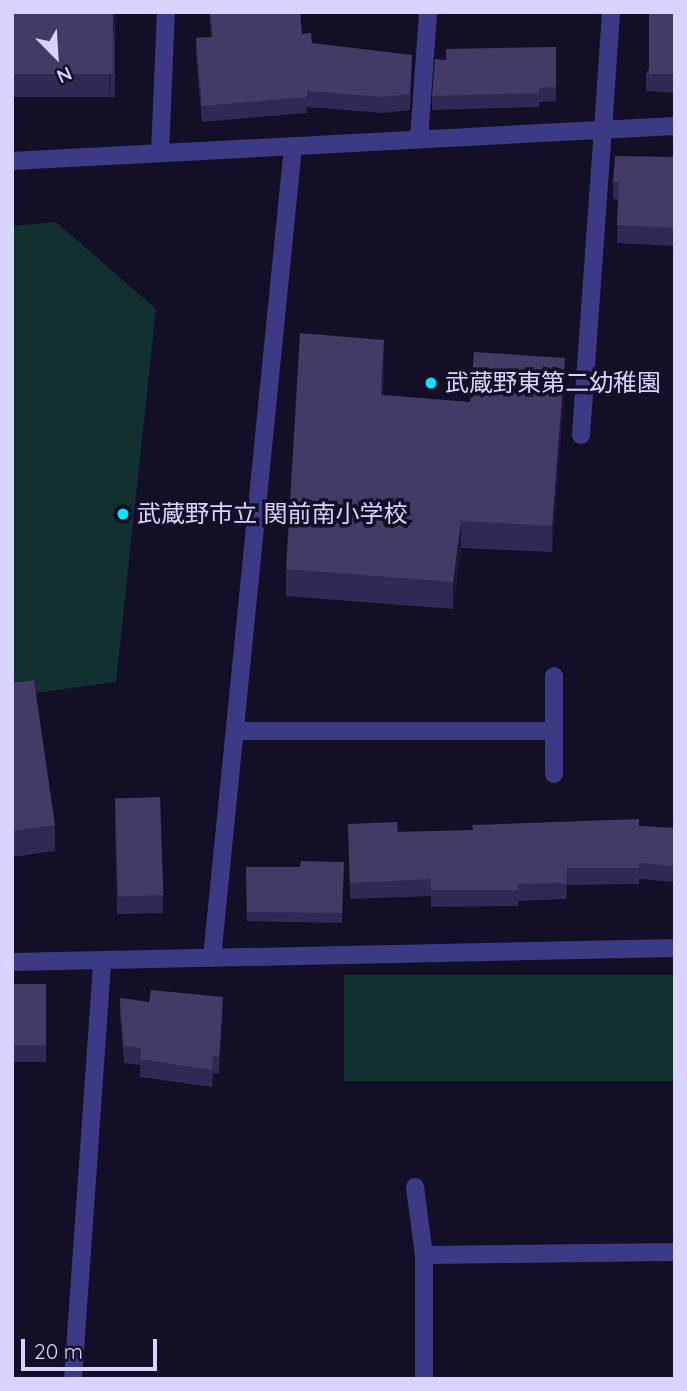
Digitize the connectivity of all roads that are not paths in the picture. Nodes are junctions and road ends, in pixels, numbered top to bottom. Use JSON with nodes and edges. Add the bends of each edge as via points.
{"nodes":[{"id":1,"x":166,"y":12,"type":"edge"},
{"id":2,"x":428,"y":12,"type":"edge"},
{"id":3,"x":611,"y":12,"type":"edge"},
{"id":4,"x":675,"y":125,"type":"edge"},
{"id":5,"x":603,"y":130,"type":"junction"},
{"id":6,"x":419,"y":139,"type":"junction"},
{"id":7,"x":293,"y":146,"type":"junction"},
{"id":8,"x":160,"y":153,"type":"junction"},
{"id":9,"x":12,"y":162,"type":"edge"},
{"id":10,"x":581,"y":435,"type":"dead end"},
{"id":11,"x":554,"y":676,"type":"dead end"},
{"id":12,"x":235,"y":732,"type":"junction"},
{"id":13,"x":554,"y":732,"type":"junction"},
{"id":14,"x":554,"y":774,"type":"dead end"},
{"id":15,"x":675,"y":948,"type":"edge"},
{"id":16,"x":212,"y":958,"type":"junction"},
{"id":17,"x":102,"y":961,"type":"junction"},
{"id":18,"x":12,"y":962,"type":"edge"},
{"id":19,"x":415,"y":1188,"type":"dead end"},
{"id":20,"x":675,"y":1252,"type":"edge"},
{"id":21,"x":424,"y":1255,"type":"junction"},
{"id":22,"x":73,"y":1379,"type":"edge"},
{"id":23,"x":424,"y":1379,"type":"edge"}],
"edges":[{"from":1,"to":8,"type":"street"},
{"from":2,"to":6,"type":"street"},
{"from":3,"to":5,"type":"street"},
{"from":4,"to":5,"type":"street"},
{"from":5,"to":6,"type":"street"},
{"from":5,"to":10,"type":"street"},
{"from":6,"to":7,"type":"street"},
{"from":7,"to":8,"type":"street"},
{"from":7,"to":12,"type":"street"},
{"from":8,"to":9,"type":"street"},
{"from":11,"to":13,"type":"street"},
{"from":12,"to":13,"type":"street"},
{"from":12,"to":16,"type":"street"},
{"from":13,"to":14,"type":"street"},
{"from":15,"to":16,"type":"street"},
{"from":16,"to":17,"type":"street"},
{"from":17,"to":18,"type":"street"},
{"from":17,"to":22,"type":"street"},
{"from":19,"to":21,"type":"street"},
{"from":20,"to":21,"type":"street"},
{"from":21,"to":23,"type":"street"}]}
